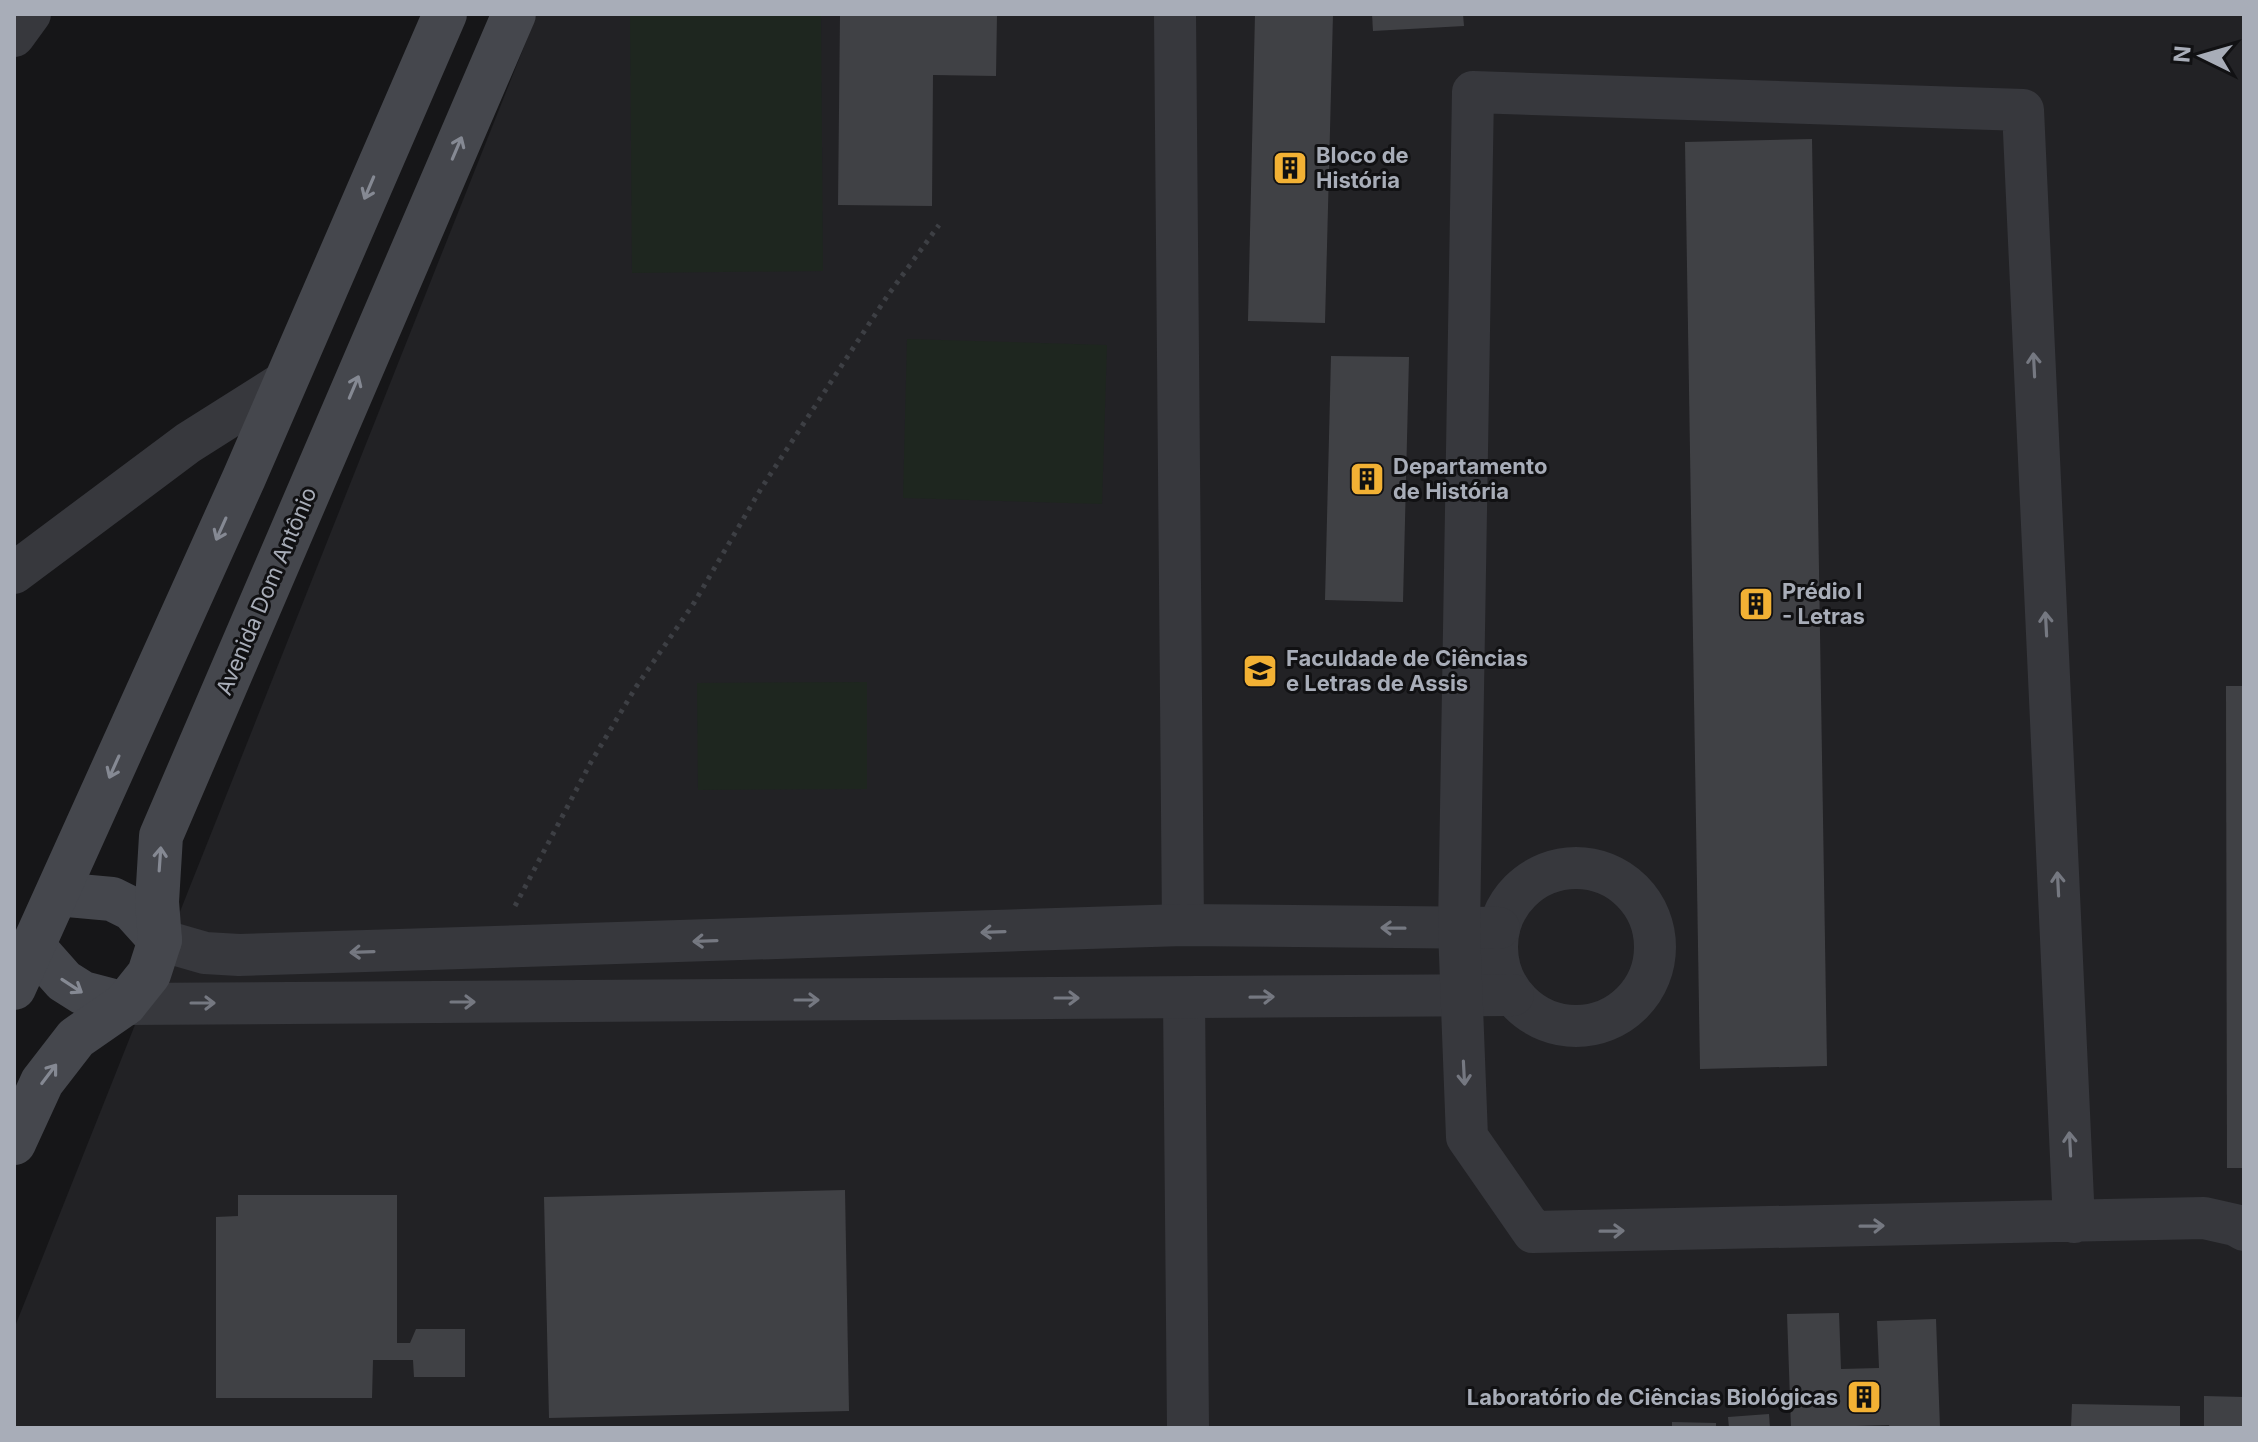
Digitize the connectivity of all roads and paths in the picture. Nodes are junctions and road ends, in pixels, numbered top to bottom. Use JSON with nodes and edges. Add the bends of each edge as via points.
{"nodes":[{"id":1,"x":30,"y":14,"type":"edge"},
{"id":2,"x":445,"y":14,"type":"edge"},
{"id":3,"x":514,"y":14,"type":"edge"},
{"id":4,"x":1175,"y":14,"type":"edge"},
{"id":5,"x":14,"y":36,"type":"edge"},
{"id":6,"x":939,"y":225,"type":"dead end"},
{"id":7,"x":286,"y":381,"type":"junction"},
{"id":8,"x":333,"y":435,"type":"junction"},
{"id":9,"x":188,"y":443,"type":"junction"},
{"id":10,"x":244,"y":478,"type":"junction"},
{"id":11,"x":14,"y":573,"type":"edge"},
{"id":12,"x":57,"y":894,"type":"junction"},
{"id":13,"x":1183,"y":925,"type":"junction"},
{"id":14,"x":1479,"y":929,"type":"junction"},
{"id":15,"x":160,"y":940,"type":"junction"},
{"id":16,"x":752,"y":940,"type":"junction"},
{"id":17,"x":33,"y":946,"type":"junction"},
{"id":18,"x":491,"y":948,"type":"junction"},
{"id":19,"x":14,"y":988,"type":"edge"},
{"id":20,"x":1460,"y":995,"type":"junction"},
{"id":21,"x":1513,"y":995,"type":"junction"},
{"id":22,"x":1184,"y":998,"type":"junction"},
{"id":23,"x":752,"y":1001,"type":"junction"},
{"id":24,"x":125,"y":1004,"type":"junction"},
{"id":25,"x":14,"y":1143,"type":"edge"},
{"id":26,"x":2074,"y":1222,"type":"junction"},
{"id":27,"x":2244,"y":1230,"type":"edge"},
{"id":28,"x":1188,"y":1428,"type":"edge"}],
"edges":[{"from":1,"to":5,"type":"street"},
{"from":2,"to":7,"type":"main road","one_way":true},
{"from":8,"to":3,"type":"main road","name":"Avenida Dom Antônio","one_way":true},
{"from":4,"to":13,"type":"street"},
{"from":6,"to":18,"type":"path","via":[[762,487],[694,603],[636,687]]},
{"from":7,"to":8,"type":"main road","via":[[319,406]]},
{"from":7,"to":9,"type":"street"},
{"from":7,"to":10,"type":"main road"},
{"from":15,"to":8,"type":"main road","name":"Avenida Dom Antônio","one_way":true,"via":[[161,836]]},
{"from":9,"to":10,"type":"street","via":[[214,434],[229,437],[243,456]]},
{"from":9,"to":11,"type":"street"},
{"from":10,"to":12,"type":"main road","one_way":true},
{"from":12,"to":15,"type":"main road","via":[[112,899],[132,909]]},
{"from":12,"to":17,"type":"main road"},
{"from":14,"to":13,"type":"street","one_way":true},
{"from":13,"to":16,"type":"street","one_way":true},
{"from":14,"to":20,"type":"street"},
{"from":14,"to":21,"type":"street","via":[[1497,952]]},
{"from":14,"to":21,"type":"street","via":[[1523,888],[1543,874],[1565,868],[1611,875],[1645,908],[1655,954],[1649,977],[1620,1013],[1575,1026],[1530,1012]]},
{"from":26,"to":14,"type":"street","one_way":true,"via":[[2023,110],[1473,92]]},
{"from":18,"to":15,"type":"street","one_way":true,"via":[[239,955],[205,953]]},
{"from":15,"to":24,"type":"main road","name":"Avenida Dom Antônio","via":[[149,974]]},
{"from":16,"to":18,"type":"street","one_way":true},
{"from":16,"to":23,"type":"street"},
{"from":17,"to":19,"type":"main road"},
{"from":17,"to":24,"type":"main road","one_way":true,"via":[[64,981],[83,993]]},
{"from":20,"to":21,"type":"street"},
{"from":22,"to":20,"type":"street","one_way":true},
{"from":20,"to":26,"type":"street","one_way":true,"via":[[1467,1137],[1533,1232]]},
{"from":23,"to":22,"type":"street","one_way":true},
{"from":22,"to":28,"type":"street"},
{"from":24,"to":23,"type":"street","one_way":true},
{"from":25,"to":24,"type":"main road","name":"Avenida Dom Antônio","one_way":true,"via":[[42,1082],[76,1038]]},
{"from":26,"to":27,"type":"street","via":[[2204,1218]]}]}
